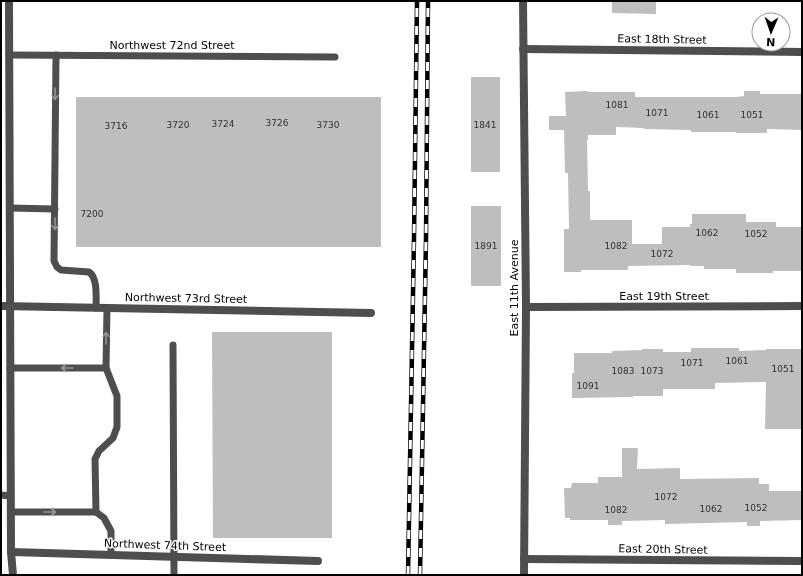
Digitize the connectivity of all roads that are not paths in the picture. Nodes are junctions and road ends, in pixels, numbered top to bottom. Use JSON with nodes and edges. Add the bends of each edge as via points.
{"nodes":[{"id":1,"x":9,"y":1,"type":"edge"},
{"id":2,"x":523,"y":1,"type":"edge"},
{"id":3,"x":523,"y":48,"type":"junction"},
{"id":4,"x":802,"y":52,"type":"edge"},
{"id":5,"x":56,"y":55,"type":"junction"},
{"id":6,"x":9,"y":56,"type":"junction"},
{"id":7,"x":335,"y":57,"type":"dead end"},
{"id":8,"x":10,"y":208,"type":"junction"},
{"id":9,"x":55,"y":209,"type":"junction"},
{"id":10,"x":1,"y":306,"type":"edge"},
{"id":11,"x":10,"y":306,"type":"junction"},
{"id":12,"x":802,"y":306,"type":"edge"},
{"id":13,"x":96,"y":308,"type":"junction"},
{"id":14,"x":107,"y":308,"type":"junction"},
{"id":15,"x":526,"y":308,"type":"junction"},
{"id":16,"x":371,"y":313,"type":"dead end"},
{"id":17,"x":173,"y":345,"type":"dead end"},
{"id":18,"x":10,"y":368,"type":"junction"},
{"id":19,"x":106,"y":368,"type":"junction"},
{"id":20,"x":1,"y":495,"type":"edge"},
{"id":21,"x":11,"y":496,"type":"junction"},
{"id":22,"x":11,"y":512,"type":"junction"},
{"id":23,"x":96,"y":512,"type":"junction"},
{"id":24,"x":11,"y":552,"type":"junction"},
{"id":25,"x":111,"y":555,"type":"junction"},
{"id":26,"x":174,"y":557,"type":"junction"},
{"id":27,"x":524,"y":559,"type":"junction"},
{"id":28,"x":318,"y":560,"type":"dead end"},
{"id":29,"x":802,"y":561,"type":"edge"},
{"id":30,"x":13,"y":575,"type":"edge"},
{"id":31,"x":174,"y":575,"type":"edge"},
{"id":32,"x":524,"y":575,"type":"edge"}],
"edges":[{"from":1,"to":6,"type":"street"},
{"from":2,"to":3,"type":"street","name":"East 11th Avenue"},
{"from":3,"to":4,"type":"street","name":"East 18th Street"},
{"from":3,"to":15,"type":"street","name":"East 11th Avenue"},
{"from":5,"to":6,"type":"lane","name":"Northwest 72nd Street"},
{"from":5,"to":7,"type":"lane","name":"Northwest 72nd Street"},
{"from":5,"to":9,"type":"lane","one_way":true},
{"from":6,"to":8,"type":"street"},
{"from":8,"to":9,"type":"lane"},
{"from":8,"to":11,"type":"street"},
{"from":9,"to":13,"type":"lane","one_way":true,"via":[[54,261],[61,270],[89,272],[93,275]]},
{"from":10,"to":11,"type":"street","name":"Northwest 73rd Street"},
{"from":11,"to":13,"type":"street","name":"Northwest 73rd Street"},
{"from":11,"to":18,"type":"street"},
{"from":12,"to":15,"type":"street","name":"East 19th Street"},
{"from":13,"to":14,"type":"street","name":"Northwest 73rd Street"},
{"from":14,"to":16,"type":"street","name":"Northwest 73rd Street"},
{"from":19,"to":14,"type":"lane","one_way":true},
{"from":15,"to":27,"type":"street","name":"East 11th Avenue"},
{"from":17,"to":26,"type":"lane"},
{"from":19,"to":18,"type":"lane","one_way":true},
{"from":18,"to":21,"type":"street"},
{"from":19,"to":23,"type":"lane","via":[[117,396],[117,427],[113,438],[99,451],[95,459]]},
{"from":20,"to":21,"type":"lane"},
{"from":21,"to":22,"type":"street"},
{"from":22,"to":23,"type":"lane","one_way":true},
{"from":22,"to":24,"type":"street"},
{"from":23,"to":25,"type":"lane","via":[[104,518],[111,531]]},
{"from":24,"to":25,"type":"street","name":"Northwest 74th Street"},
{"from":24,"to":30,"type":"street"},
{"from":25,"to":26,"type":"street","name":"Northwest 74th Street"},
{"from":26,"to":28,"type":"street","name":"Northwest 74th Street"},
{"from":26,"to":31,"type":"lane"},
{"from":27,"to":29,"type":"street","name":"East 20th Street"},
{"from":27,"to":32,"type":"street","name":"East 11th Avenue"}]}
